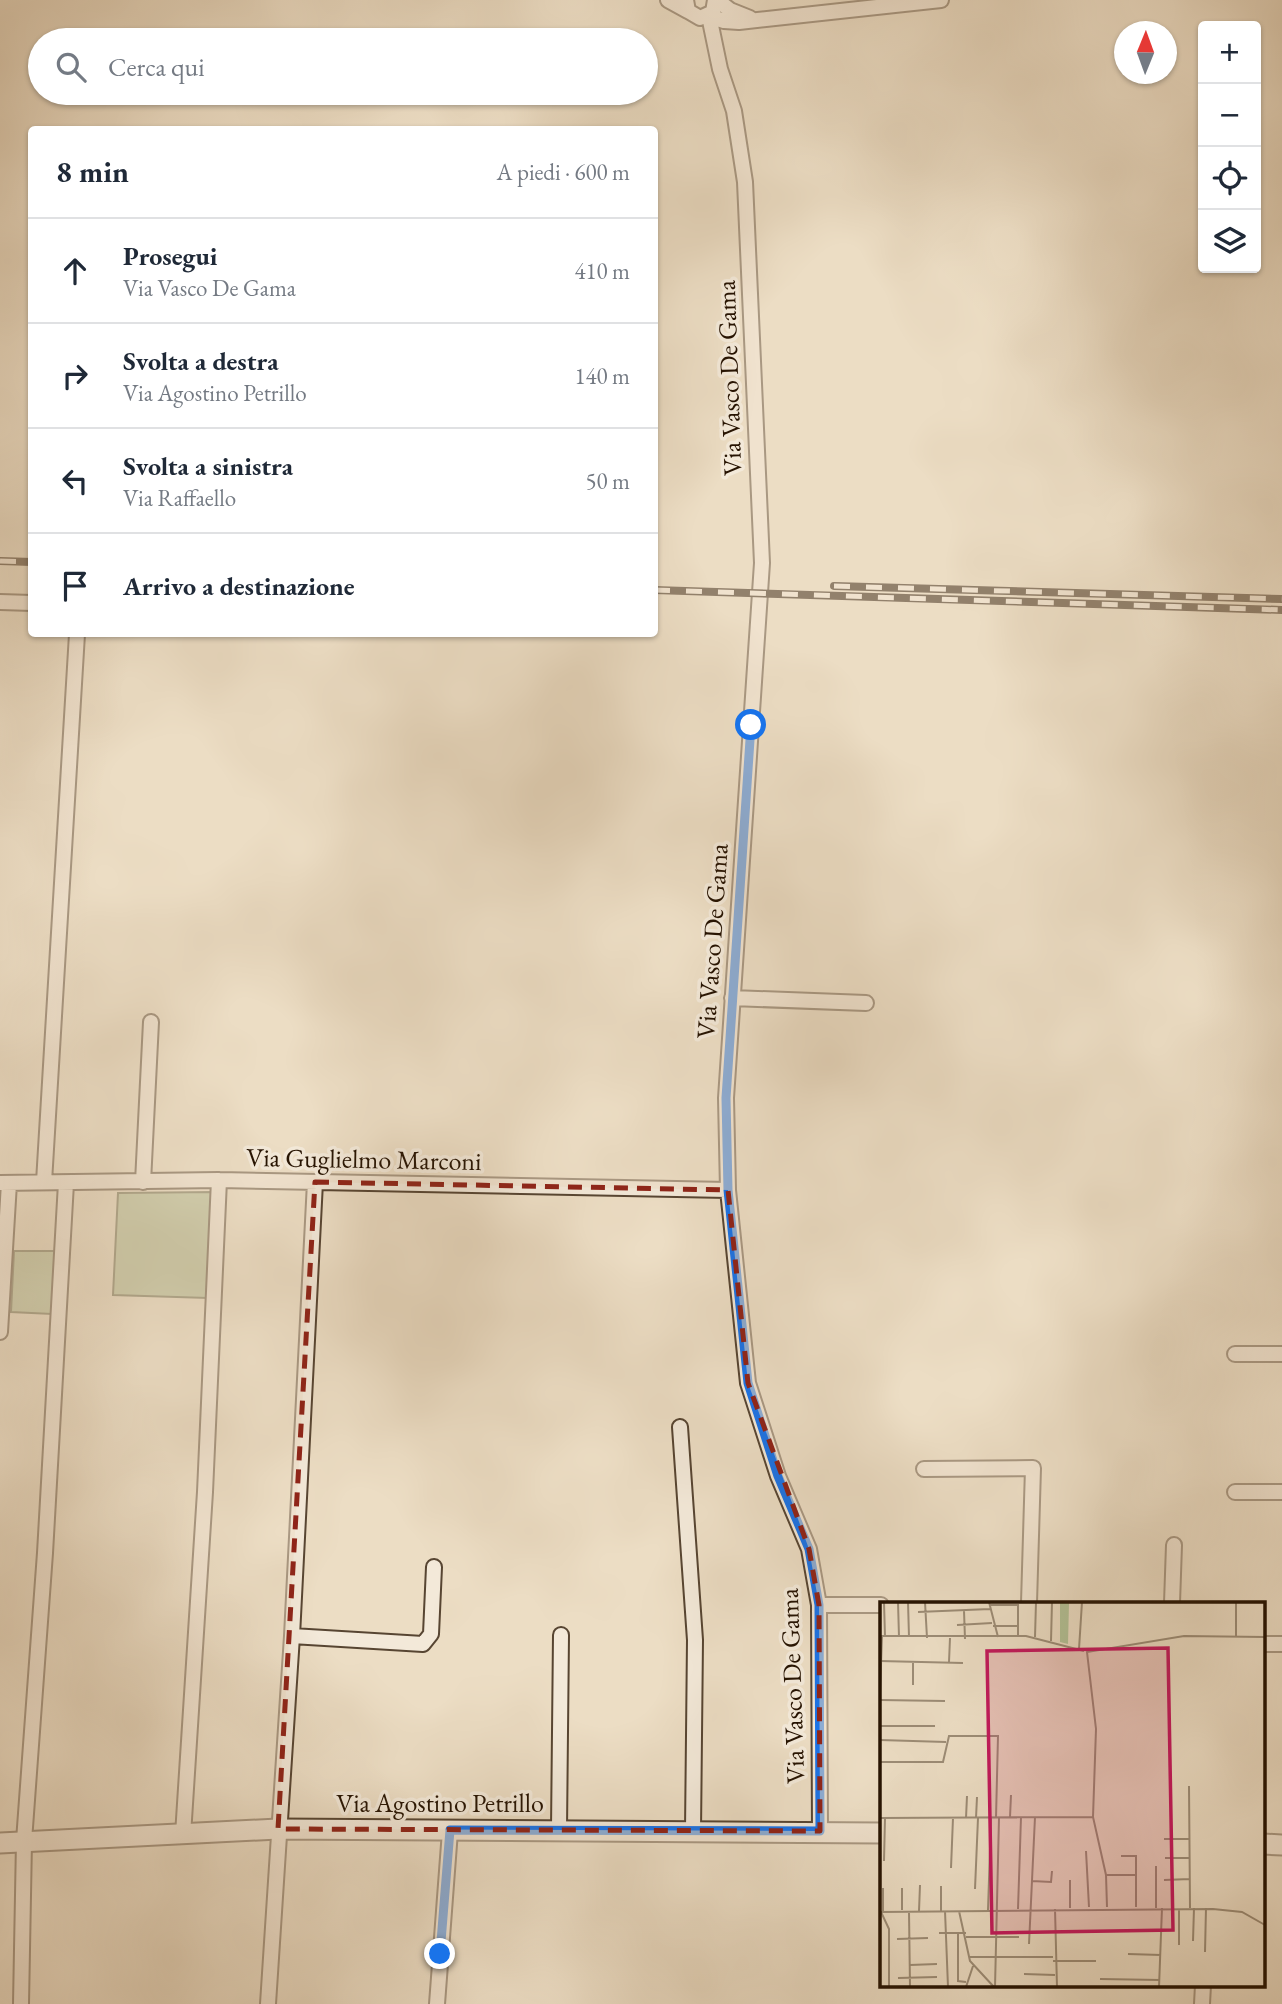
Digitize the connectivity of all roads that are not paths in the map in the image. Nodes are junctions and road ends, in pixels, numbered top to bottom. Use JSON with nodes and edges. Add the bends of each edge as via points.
{"nodes":[{"id":1,"x":668,"y":0,"type":"edge"},
{"id":2,"x":716,"y":0,"type":"edge"},
{"id":3,"x":941,"y":0,"type":"edge"},
{"id":4,"x":695,"y":11,"type":"edge"},
{"id":5,"x":755,"y":19,"type":"junction"},
{"id":6,"x":0,"y":602,"type":"edge"},
{"id":7,"x":28,"y":603,"type":"edge"},
{"id":8,"x":77,"y":637,"type":"edge"},
{"id":9,"x":732,"y":998,"type":"junction"},
{"id":10,"x":866,"y":1003,"type":"dead end"},
{"id":11,"x":151,"y":1022,"type":"dead end"},
{"id":12,"x":219,"y":1181,"type":"junction"},
{"id":13,"x":44,"y":1182,"type":"junction"},
{"id":14,"x":143,"y":1182,"type":"junction"},
{"id":15,"x":315,"y":1182,"type":"junction"},
{"id":16,"x":5,"y":1183,"type":"edge"},
{"id":17,"x":66,"y":1183,"type":"junction"},
{"id":18,"x":728,"y":1190,"type":"junction"},
{"id":19,"x":0,"y":1332,"type":"edge"},
{"id":20,"x":1234,"y":1354,"type":"dead end"},
{"id":21,"x":1282,"y":1354,"type":"edge"},
{"id":22,"x":680,"y":1427,"type":"dead end"},
{"id":23,"x":924,"y":1469,"type":"dead end"},
{"id":24,"x":1235,"y":1492,"type":"dead end"},
{"id":25,"x":1282,"y":1492,"type":"edge"},
{"id":26,"x":1174,"y":1545,"type":"dead end"},
{"id":27,"x":434,"y":1567,"type":"dead end"},
{"id":28,"x":1029,"y":1602,"type":"edge"},
{"id":29,"x":1172,"y":1602,"type":"edge"},
{"id":30,"x":819,"y":1605,"type":"junction"},
{"id":31,"x":880,"y":1605,"type":"edge"},
{"id":32,"x":561,"y":1635,"type":"dead end"},
{"id":33,"x":292,"y":1636,"type":"junction"},
{"id":34,"x":1264,"y":1644,"type":"edge"},
{"id":35,"x":1282,"y":1644,"type":"edge"},
{"id":36,"x":278,"y":1829,"type":"junction"},
{"id":37,"x":559,"y":1829,"type":"junction"},
{"id":38,"x":450,"y":1830,"type":"junction"},
{"id":39,"x":693,"y":1831,"type":"junction"},
{"id":40,"x":820,"y":1831,"type":"junction"},
{"id":41,"x":880,"y":1833,"type":"edge"},
{"id":42,"x":183,"y":1835,"type":"junction"},
{"id":43,"x":24,"y":1841,"type":"junction"},
{"id":44,"x":0,"y":1843,"type":"edge"},
{"id":45,"x":1264,"y":1844,"type":"edge"},
{"id":46,"x":1282,"y":1845,"type":"edge"},
{"id":47,"x":1203,"y":1986,"type":"edge"},
{"id":48,"x":21,"y":2004,"type":"edge"},
{"id":49,"x":268,"y":2004,"type":"edge"},
{"id":50,"x":437,"y":2004,"type":"edge"},
{"id":51,"x":1202,"y":2004,"type":"edge"}],
"edges":[{"from":1,"to":4,"type":"street"},
{"from":2,"to":4,"type":"street","via":[[715,8]]},
{"from":2,"to":5,"type":"street"},
{"from":3,"to":5,"type":"street"},
{"from":4,"to":5,"type":"street","via":[[724,21]]},
{"from":4,"to":9,"type":"street","name":"Via Vasco De Gama","via":[[715,46],[734,111],[745,182],[762,563]]},
{"from":6,"to":7,"type":"street"},
{"from":8,"to":13,"type":"street"},
{"from":9,"to":10,"type":"street"},
{"from":9,"to":18,"type":"street","name":"Via Vasco De Gama","via":[[726,1098]]},
{"from":11,"to":14,"type":"street"},
{"from":12,"to":14,"type":"street","name":"Via Guglielmo Marconi"},
{"from":12,"to":15,"type":"street","name":"Via Guglielmo Marconi"},
{"from":12,"to":42,"type":"street"},
{"from":13,"to":16,"type":"street","name":"Via Guglielmo Marconi"},
{"from":13,"to":17,"type":"street","name":"Via Guglielmo Marconi"},
{"from":14,"to":17,"type":"street","name":"Via Guglielmo Marconi"},
{"from":15,"to":18,"type":"street","name":"Via Guglielmo Marconi"},
{"from":15,"to":33,"type":"street"},
{"from":16,"to":19,"type":"street"},
{"from":17,"to":43,"type":"street"},
{"from":18,"to":30,"type":"street","name":"Via Vasco De Gama","via":[[748,1383],[778,1476],[809,1549]]},
{"from":20,"to":21,"type":"street"},
{"from":22,"to":39,"type":"street","via":[[695,1640]]},
{"from":23,"to":28,"type":"street","via":[[1032,1468]]},
{"from":24,"to":25,"type":"street"},
{"from":26,"to":29,"type":"street"},
{"from":27,"to":33,"type":"street","via":[[432,1634],[424,1644]]},
{"from":30,"to":31,"type":"street"},
{"from":30,"to":40,"type":"street","name":"Via Vasco De Gama"},
{"from":32,"to":37,"type":"street"},
{"from":33,"to":36,"type":"street"},
{"from":34,"to":35,"type":"street"},
{"from":36,"to":38,"type":"street","name":"Via Agostino Petrillo"},
{"from":36,"to":42,"type":"street","name":"Via Agostino Petrillo"},
{"from":36,"to":49,"type":"street"},
{"from":37,"to":38,"type":"street","name":"Via Agostino Petrillo"},
{"from":37,"to":39,"type":"street","name":"Via Agostino Petrillo"},
{"from":38,"to":50,"type":"street"},
{"from":39,"to":40,"type":"street","name":"Via Agostino Petrillo"},
{"from":40,"to":41,"type":"street","name":"Via Agostino Petrillo"},
{"from":42,"to":43,"type":"street","name":"Via Agostino Petrillo"},
{"from":43,"to":44,"type":"street","name":"Via Agostino Petrillo"},
{"from":43,"to":48,"type":"street"},
{"from":45,"to":46,"type":"street"},
{"from":47,"to":51,"type":"street"}]}
